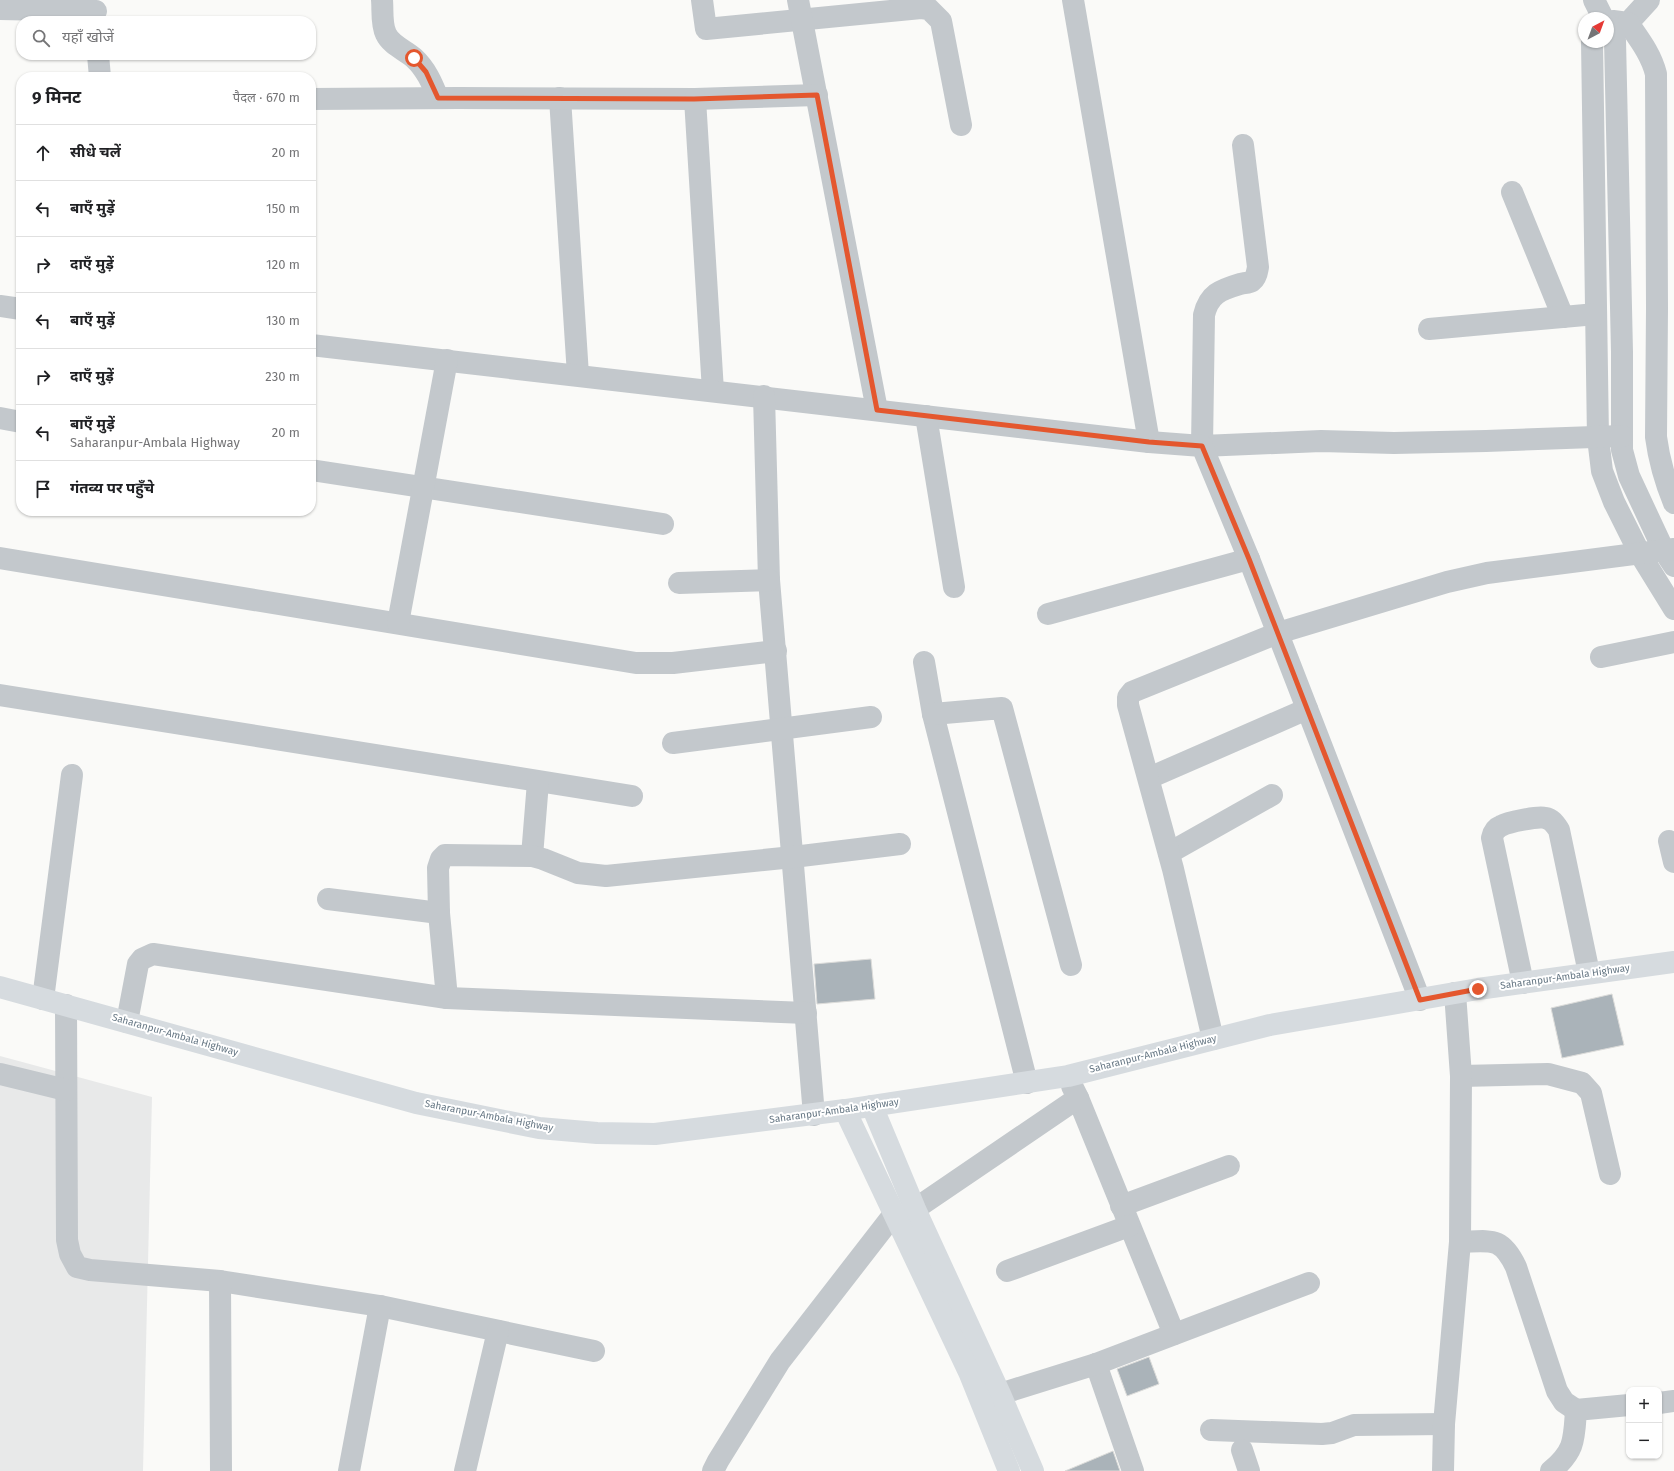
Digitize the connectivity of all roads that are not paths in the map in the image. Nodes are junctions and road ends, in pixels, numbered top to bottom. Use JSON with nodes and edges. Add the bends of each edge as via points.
{"nodes":[{"id":1,"x":382,"y":0,"type":"edge"},
{"id":2,"x":702,"y":0,"type":"edge"},
{"id":3,"x":1073,"y":0,"type":"edge"},
{"id":4,"x":1594,"y":0,"type":"edge"},
{"id":5,"x":1649,"y":0,"type":"edge"},
{"id":6,"x":0,"y":10,"type":"edge"},
{"id":7,"x":800,"y":10,"type":"edge"},
{"id":8,"x":96,"y":11,"type":"edge"},
{"id":9,"x":1600,"y":12,"type":"edge"},
{"id":10,"x":1615,"y":23,"type":"edge"},
{"id":11,"x":1592,"y":48,"type":"edge"},
{"id":12,"x":98,"y":60,"type":"edge"},
{"id":13,"x":100,"y":72,"type":"edge"},
{"id":14,"x":817,"y":95,"type":"junction"},
{"id":15,"x":438,"y":98,"type":"junction"},
{"id":16,"x":560,"y":98,"type":"junction"},
{"id":17,"x":316,"y":99,"type":"edge"},
{"id":18,"x":694,"y":99,"type":"junction"},
{"id":19,"x":961,"y":125,"type":"dead end"},
{"id":20,"x":1674,"y":127,"type":"edge"},
{"id":21,"x":1243,"y":145,"type":"dead end"},
{"id":22,"x":1657,"y":149,"type":"junction"},
{"id":23,"x":1512,"y":192,"type":"dead end"},
{"id":24,"x":0,"y":306,"type":"edge"},
{"id":25,"x":16,"y":308,"type":"edge"},
{"id":26,"x":1596,"y":314,"type":"junction"},
{"id":27,"x":1563,"y":317,"type":"junction"},
{"id":28,"x":1429,"y":329,"type":"dead end"},
{"id":29,"x":316,"y":346,"type":"edge"},
{"id":30,"x":447,"y":360,"type":"junction"},
{"id":31,"x":578,"y":375,"type":"junction"},
{"id":32,"x":713,"y":391,"type":"junction"},
{"id":33,"x":764,"y":396,"type":"junction"},
{"id":34,"x":877,"y":410,"type":"junction"},
{"id":35,"x":926,"y":416,"type":"junction"},
{"id":36,"x":0,"y":418,"type":"edge"},
{"id":37,"x":16,"y":421,"type":"edge"},
{"id":38,"x":1622,"y":436,"type":"junction"},
{"id":39,"x":1598,"y":438,"type":"junction"},
{"id":40,"x":1149,"y":442,"type":"junction"},
{"id":41,"x":1202,"y":446,"type":"junction"},
{"id":42,"x":316,"y":471,"type":"edge"},
{"id":43,"x":423,"y":487,"type":"junction"},
{"id":44,"x":1672,"y":490,"type":"edge"},
{"id":45,"x":663,"y":524,"type":"dead end"},
{"id":46,"x":1640,"y":554,"type":"junction"},
{"id":47,"x":1671,"y":555,"type":"edge"},
{"id":48,"x":0,"y":558,"type":"edge"},
{"id":49,"x":1249,"y":559,"type":"junction"},
{"id":50,"x":769,"y":580,"type":"junction"},
{"id":51,"x":679,"y":584,"type":"dead end"},
{"id":52,"x":954,"y":587,"type":"dead end"},
{"id":53,"x":1674,"y":609,"type":"edge"},
{"id":54,"x":1048,"y":614,"type":"dead end"},
{"id":55,"x":398,"y":623,"type":"junction"},
{"id":56,"x":1278,"y":634,"type":"junction"},
{"id":57,"x":1674,"y":642,"type":"edge"},
{"id":58,"x":776,"y":651,"type":"junction"},
{"id":59,"x":1601,"y":657,"type":"dead end"},
{"id":60,"x":924,"y":662,"type":"dead end"},
{"id":61,"x":0,"y":695,"type":"edge"},
{"id":62,"x":1307,"y":708,"type":"junction"},
{"id":63,"x":933,"y":714,"type":"junction"},
{"id":64,"x":871,"y":717,"type":"dead end"},
{"id":65,"x":783,"y":728,"type":"junction"},
{"id":66,"x":673,"y":743,"type":"dead end"},
{"id":67,"x":72,"y":775,"type":"dead end"},
{"id":68,"x":1149,"y":778,"type":"junction"},
{"id":69,"x":538,"y":782,"type":"junction"},
{"id":70,"x":1272,"y":795,"type":"dead end"},
{"id":71,"x":632,"y":796,"type":"dead end"},
{"id":72,"x":1670,"y":841,"type":"dead end"},
{"id":73,"x":900,"y":844,"type":"dead end"},
{"id":74,"x":1169,"y":854,"type":"junction"},
{"id":75,"x":532,"y":856,"type":"junction"},
{"id":76,"x":794,"y":857,"type":"junction"},
{"id":77,"x":1674,"y":862,"type":"edge"},
{"id":78,"x":328,"y":899,"type":"dead end"},
{"id":79,"x":439,"y":913,"type":"junction"},
{"id":80,"x":1071,"y":965,"type":"dead end"},
{"id":81,"x":1673,"y":966,"type":"edge"},
{"id":82,"x":1589,"y":973,"type":"junction"},
{"id":83,"x":1524,"y":983,"type":"junction"},
{"id":84,"x":0,"y":987,"type":"edge"},
{"id":85,"x":1455,"y":993,"type":"junction"},
{"id":86,"x":447,"y":998,"type":"junction"},
{"id":87,"x":43,"y":999,"type":"junction"},
{"id":88,"x":1420,"y":1000,"type":"junction"},
{"id":89,"x":66,"y":1005,"type":"junction"},
{"id":90,"x":806,"y":1013,"type":"junction"},
{"id":91,"x":127,"y":1022,"type":"junction"},
{"id":92,"x":1213,"y":1039,"type":"junction"},
{"id":93,"x":0,"y":1074,"type":"edge"},
{"id":94,"x":1068,"y":1076,"type":"junction"},
{"id":95,"x":1461,"y":1076,"type":"junction"},
{"id":96,"x":1027,"y":1083,"type":"junction"},
{"id":97,"x":66,"y":1090,"type":"junction"},
{"id":98,"x":1078,"y":1098,"type":"junction"},
{"id":99,"x":872,"y":1106,"type":"junction"},
{"id":100,"x":845,"y":1110,"type":"junction"},
{"id":101,"x":814,"y":1114,"type":"junction"},
{"id":102,"x":1229,"y":1166,"type":"dead end"},
{"id":103,"x":1610,"y":1174,"type":"dead end"},
{"id":104,"x":1121,"y":1206,"type":"junction"},
{"id":105,"x":905,"y":1212,"type":"junction"},
{"id":106,"x":1130,"y":1226,"type":"junction"},
{"id":107,"x":1460,"y":1242,"type":"junction"},
{"id":108,"x":1007,"y":1271,"type":"dead end"},
{"id":109,"x":220,"y":1281,"type":"junction"},
{"id":110,"x":1309,"y":1283,"type":"dead end"},
{"id":111,"x":380,"y":1306,"type":"junction"},
{"id":112,"x":498,"y":1331,"type":"junction"},
{"id":113,"x":1174,"y":1334,"type":"junction"},
{"id":114,"x":594,"y":1351,"type":"dead end"},
{"id":115,"x":1096,"y":1364,"type":"junction"},
{"id":116,"x":1000,"y":1394,"type":"junction"},
{"id":117,"x":1674,"y":1401,"type":"edge"},
{"id":118,"x":1662,"y":1403,"type":"edge"},
{"id":119,"x":1626,"y":1405,"type":"edge"},
{"id":120,"x":1576,"y":1410,"type":"junction"},
{"id":121,"x":1444,"y":1424,"type":"junction"},
{"id":122,"x":1211,"y":1430,"type":"dead end"},
{"id":123,"x":1242,"y":1450,"type":"dead end"},
{"id":124,"x":221,"y":1471,"type":"edge"},
{"id":125,"x":349,"y":1471,"type":"edge"},
{"id":126,"x":465,"y":1471,"type":"edge"},
{"id":127,"x":713,"y":1471,"type":"edge"},
{"id":128,"x":1009,"y":1471,"type":"edge"},
{"id":129,"x":1033,"y":1471,"type":"edge"},
{"id":130,"x":1133,"y":1471,"type":"edge"},
{"id":131,"x":1249,"y":1471,"type":"edge"},
{"id":132,"x":1443,"y":1471,"type":"edge"},
{"id":133,"x":1551,"y":1471,"type":"edge"}],
"edges":[{"from":1,"to":15,"type":"street","via":[[385,33],[423,68]]},
{"from":2,"to":7,"type":"street","via":[[706,29]]},
{"from":3,"to":40,"type":"street"},
{"from":4,"to":9,"type":"street"},
{"from":5,"to":10,"type":"street"},
{"from":6,"to":8,"type":"street"},
{"from":7,"to":14,"type":"street"},
{"from":7,"to":19,"type":"street","via":[[921,8],[936,14],[941,21]]},
{"from":10,"to":22,"type":"street","via":[[1646,48],[1652,61],[1656,74]]},
{"from":10,"to":38,"type":"street"},
{"from":11,"to":26,"type":"street"},
{"from":12,"to":13,"type":"street"},
{"from":14,"to":18,"type":"street"},
{"from":14,"to":34,"type":"street"},
{"from":15,"to":16,"type":"street"},
{"from":15,"to":17,"type":"street"},
{"from":16,"to":18,"type":"street"},
{"from":16,"to":31,"type":"street"},
{"from":18,"to":32,"type":"street"},
{"from":20,"to":22,"type":"street"},
{"from":21,"to":41,"type":"street","via":[[1257,275],[1252,281],[1221,290],[1206,306]]},
{"from":22,"to":44,"type":"street","via":[[1656,437],[1659,456]]},
{"from":23,"to":27,"type":"street"},
{"from":24,"to":25,"type":"street"},
{"from":26,"to":27,"type":"street"},
{"from":26,"to":39,"type":"street"},
{"from":27,"to":28,"type":"street"},
{"from":29,"to":30,"type":"street"},
{"from":30,"to":31,"type":"street"},
{"from":30,"to":43,"type":"street"},
{"from":31,"to":32,"type":"street"},
{"from":32,"to":33,"type":"street"},
{"from":33,"to":34,"type":"street"},
{"from":33,"to":50,"type":"street"},
{"from":34,"to":35,"type":"street"},
{"from":35,"to":40,"type":"street"},
{"from":35,"to":52,"type":"street"},
{"from":36,"to":37,"type":"street"},
{"from":38,"to":39,"type":"street"},
{"from":38,"to":47,"type":"street","via":[[1622,450],[1629,476]]},
{"from":39,"to":41,"type":"street","via":[[1394,443],[1321,441]]},
{"from":39,"to":46,"type":"street","via":[[1602,471]]},
{"from":40,"to":41,"type":"street"},
{"from":41,"to":49,"type":"street"},
{"from":42,"to":43,"type":"street"},
{"from":43,"to":45,"type":"street"},
{"from":43,"to":55,"type":"street"},
{"from":46,"to":47,"type":"street"},
{"from":46,"to":53,"type":"street"},
{"from":46,"to":56,"type":"street","via":[[1487,573],[1447,582]]},
{"from":48,"to":55,"type":"street"},
{"from":49,"to":54,"type":"street"},
{"from":49,"to":56,"type":"street"},
{"from":50,"to":51,"type":"street"},
{"from":50,"to":58,"type":"street"},
{"from":55,"to":58,"type":"street","via":[[636,663],[673,663]]},
{"from":56,"to":62,"type":"street"},
{"from":56,"to":68,"type":"street","via":[[1132,692],[1128,697],[1128,705]]},
{"from":57,"to":59,"type":"street"},
{"from":58,"to":65,"type":"street"},
{"from":60,"to":63,"type":"street"},
{"from":61,"to":69,"type":"street"},
{"from":62,"to":68,"type":"street"},
{"from":62,"to":88,"type":"street"},
{"from":63,"to":80,"type":"street","via":[[1002,708]]},
{"from":63,"to":96,"type":"street"},
{"from":64,"to":65,"type":"street"},
{"from":65,"to":66,"type":"street"},
{"from":65,"to":76,"type":"street"},
{"from":67,"to":87,"type":"street"},
{"from":68,"to":74,"type":"street"},
{"from":69,"to":71,"type":"street"},
{"from":69,"to":75,"type":"street"},
{"from":70,"to":74,"type":"street"},
{"from":72,"to":77,"type":"street"},
{"from":73,"to":76,"type":"street"},
{"from":74,"to":92,"type":"street"},
{"from":75,"to":76,"type":"street","via":[[578,873],[606,876]]},
{"from":75,"to":79,"type":"street","via":[[446,855],[441,859],[438,868]]},
{"from":76,"to":90,"type":"street"},
{"from":78,"to":79,"type":"street"},
{"from":79,"to":86,"type":"street"},
{"from":81,"to":82,"type":"main road","name":"Saharanpur-Ambala Highway"},
{"from":82,"to":83,"type":"main road","name":"Saharanpur-Ambala Highway"},
{"from":82,"to":83,"type":"street","via":[[1559,830],[1554,822],[1545,818],[1535,818],[1500,826],[1492,838]]},
{"from":83,"to":85,"type":"main road","name":"Saharanpur-Ambala Highway"},
{"from":84,"to":87,"type":"main road","name":"Saharanpur-Ambala Highway"},
{"from":85,"to":88,"type":"main road","name":"Saharanpur-Ambala Highway"},
{"from":85,"to":95,"type":"street"},
{"from":86,"to":90,"type":"street"},
{"from":86,"to":91,"type":"street","via":[[153,954],[138,964]]},
{"from":87,"to":89,"type":"main road","name":"Saharanpur-Ambala Highway"},
{"from":88,"to":92,"type":"main road","name":"Saharanpur-Ambala Highway","via":[[1270,1025]]},
{"from":89,"to":91,"type":"main road","name":"Saharanpur-Ambala Highway"},
{"from":89,"to":97,"type":"street"},
{"from":90,"to":101,"type":"street"},
{"from":91,"to":101,"type":"main road","name":"Saharanpur-Ambala Highway","via":[[416,1102],[539,1128],[655,1134]]},
{"from":92,"to":94,"type":"main road","name":"Saharanpur-Ambala Highway"},
{"from":93,"to":97,"type":"street"},
{"from":94,"to":96,"type":"main road","name":"Saharanpur-Ambala Highway"},
{"from":94,"to":98,"type":"street"},
{"from":95,"to":103,"type":"street","via":[[1548,1074],[1582,1083],[1591,1093]]},
{"from":95,"to":107,"type":"street"},
{"from":96,"to":99,"type":"main road","name":"Saharanpur-Ambala Highway"},
{"from":97,"to":109,"type":"street","via":[[67,1240],[70,1254],[77,1266],[90,1270]]},
{"from":98,"to":104,"type":"street"},
{"from":98,"to":105,"type":"street"},
{"from":99,"to":100,"type":"main road","name":"Saharanpur-Ambala Highway"},
{"from":99,"to":105,"type":"main road"},
{"from":100,"to":101,"type":"main road","name":"Saharanpur-Ambala Highway"},
{"from":100,"to":105,"type":"main road"},
{"from":102,"to":104,"type":"street"},
{"from":104,"to":106,"type":"street"},
{"from":105,"to":116,"type":"main road"},
{"from":105,"to":127,"type":"street","via":[[780,1361]]},
{"from":105,"to":128,"type":"main road"},
{"from":106,"to":108,"type":"street"},
{"from":106,"to":113,"type":"street"},
{"from":107,"to":120,"type":"street","via":[[1488,1241],[1499,1244],[1509,1252],[1557,1391],[1564,1402]]},
{"from":107,"to":121,"type":"street"},
{"from":109,"to":111,"type":"street"},
{"from":109,"to":124,"type":"street"},
{"from":110,"to":113,"type":"street"},
{"from":111,"to":112,"type":"street"},
{"from":111,"to":125,"type":"street"},
{"from":112,"to":114,"type":"street"},
{"from":112,"to":126,"type":"street"},
{"from":113,"to":115,"type":"street"},
{"from":115,"to":116,"type":"street"},
{"from":115,"to":130,"type":"street"},
{"from":116,"to":129,"type":"main road"},
{"from":117,"to":118,"type":"street"},
{"from":119,"to":120,"type":"street"},
{"from":120,"to":133,"type":"street","via":[[1572,1448]]},
{"from":121,"to":122,"type":"street","via":[[1354,1425],[1322,1434]]},
{"from":121,"to":132,"type":"street"},
{"from":123,"to":131,"type":"street"}]}
